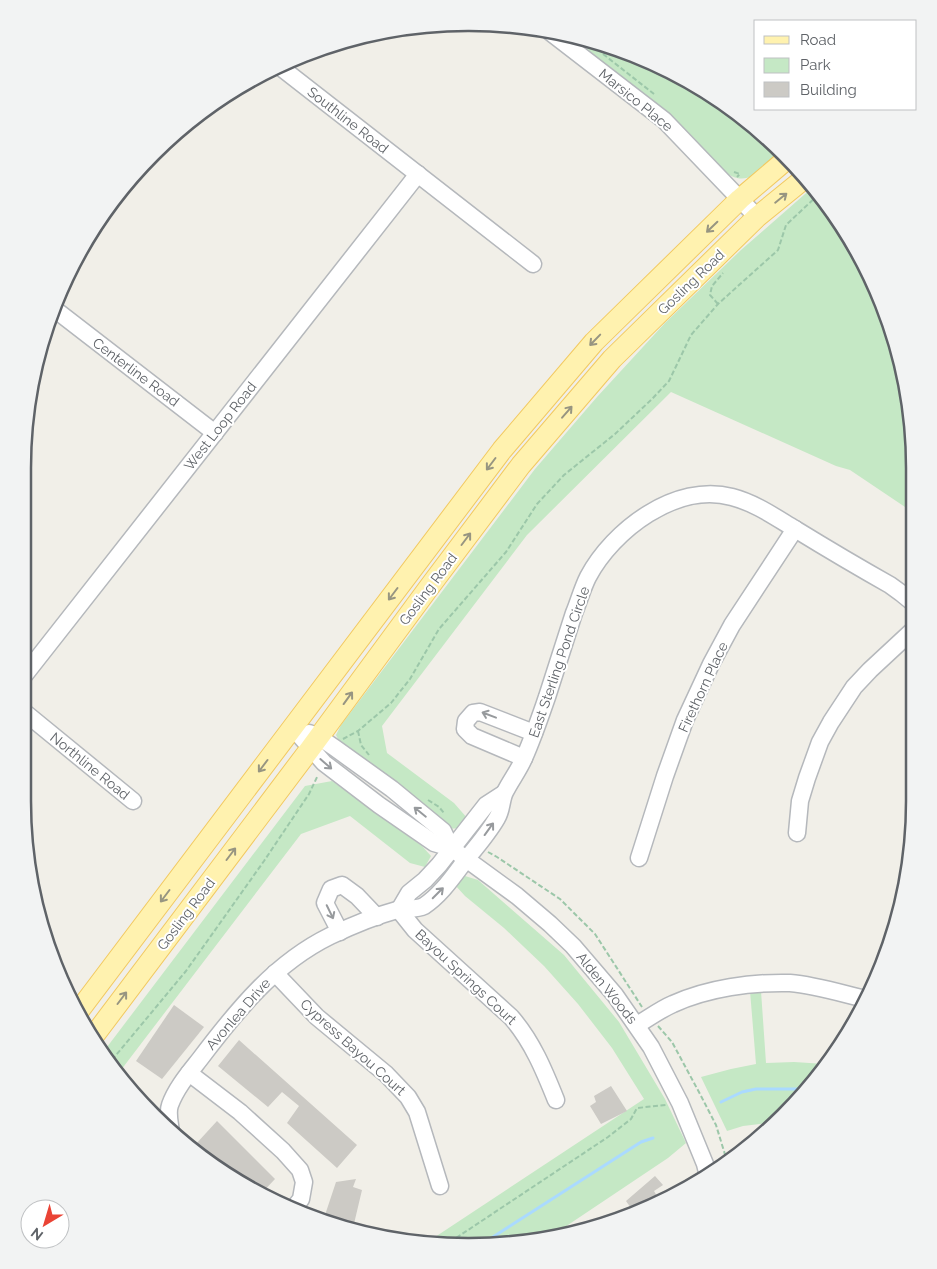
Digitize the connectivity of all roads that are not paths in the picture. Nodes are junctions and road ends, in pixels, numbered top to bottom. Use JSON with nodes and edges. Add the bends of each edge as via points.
{"nodes":[{"id":1,"x":563,"y":42,"type":"edge"},
{"id":2,"x":286,"y":71,"type":"edge"},
{"id":3,"x":782,"y":163,"type":"edge"},
{"id":4,"x":418,"y":174,"type":"junction"},
{"id":5,"x":799,"y":183,"type":"edge"},
{"id":6,"x":740,"y":199,"type":"junction"},
{"id":7,"x":757,"y":217,"type":"junction"},
{"id":8,"x":533,"y":264,"type":"dead end"},
{"id":9,"x":60,"y":313,"type":"edge"},
{"id":10,"x":215,"y":433,"type":"junction"},
{"id":11,"x":795,"y":529,"type":"junction"},
{"id":12,"x":906,"y":597,"type":"edge"},
{"id":13,"x":906,"y":637,"type":"edge"},
{"id":14,"x":31,"y":667,"type":"edge"},
{"id":15,"x":31,"y":718,"type":"edge"},
{"id":16,"x":293,"y":728,"type":"junction"},
{"id":17,"x":534,"y":733,"type":"junction"},
{"id":18,"x":322,"y":749,"type":"junction"},
{"id":19,"x":524,"y":758,"type":"junction"},
{"id":20,"x":503,"y":794,"type":"junction"},
{"id":21,"x":133,"y":801,"type":"dead end"},
{"id":22,"x":797,"y":833,"type":"dead end"},
{"id":23,"x":451,"y":848,"type":"junction"},
{"id":24,"x":640,"y":858,"type":"dead end"},
{"id":25,"x":466,"y":859,"type":"junction"},
{"id":26,"x":399,"y":910,"type":"junction"},
{"id":27,"x":377,"y":917,"type":"junction"},
{"id":28,"x":340,"y":932,"type":"junction"},
{"id":29,"x":275,"y":972,"type":"junction"},
{"id":30,"x":859,"y":997,"type":"edge"},
{"id":31,"x":83,"y":1006,"type":"edge"},
{"id":32,"x":637,"y":1025,"type":"junction"},
{"id":33,"x":98,"y":1031,"type":"edge"},
{"id":34,"x":189,"y":1073,"type":"junction"},
{"id":35,"x":556,"y":1100,"type":"dead end"},
{"id":36,"x":169,"y":1119,"type":"edge"},
{"id":37,"x":706,"y":1167,"type":"edge"},
{"id":38,"x":440,"y":1186,"type":"dead end"},
{"id":39,"x":298,"y":1203,"type":"edge"}],
"edges":[{"from":1,"to":6,"type":"street","name":"Marsico Place","via":[[664,120]]},
{"from":2,"to":4,"type":"street","name":"Southline Road"},
{"from":3,"to":6,"type":"main road","name":"Gosling Road"},
{"from":4,"to":8,"type":"street","name":"Southline Road"},
{"from":4,"to":10,"type":"street","name":"West Loop Road"},
{"from":7,"to":5,"type":"main road","name":"Gosling Road","one_way":true},
{"from":6,"to":7,"type":"street","name":"Marsico Place"},
{"from":6,"to":16,"type":"main road","name":"Gosling Road","one_way":true,"via":[[594,342],[539,405],[496,457]]},
{"from":18,"to":7,"type":"main road","name":"Gosling Road","one_way":true,"via":[[470,533],[521,465],[612,359]]},
{"from":9,"to":10,"type":"street","name":"Centerline Road"},
{"from":10,"to":14,"type":"street","name":"West Loop Road"},
{"from":11,"to":12,"type":"street","name":"East Sterling Pond Circle"},
{"from":11,"to":17,"type":"street","name":"East Sterling Pond Circle","via":[[740,500],[703,494],[676,500],[634,524],[606,551],[589,576]]},
{"from":11,"to":24,"type":"street","name":"Firethorn Place","via":[[711,664],[685,720]]},
{"from":13,"to":22,"type":"street","via":[[854,687],[831,722],[807,778],[800,802]]},
{"from":15,"to":21,"type":"street","name":"Northline Road"},
{"from":16,"to":18,"type":"street","name":"Alden Woods"},
{"from":16,"to":31,"type":"main road","name":"Gosling Road","one_way":true},
{"from":17,"to":19,"type":"street","name":"East Sterling Pond Circle"},
{"from":17,"to":19,"type":"street","one_way":true,"via":[[480,712],[473,713],[466,721],[465,729],[472,736]]},
{"from":18,"to":23,"type":"street","name":"Alden Woods","via":[[378,805],[434,843]]},
{"from":33,"to":18,"type":"main road","name":"Gosling Road","one_way":true},
{"from":19,"to":20,"type":"street","name":"East Sterling Pond Circle"},
{"from":20,"to":23,"type":"street","name":"East Sterling Pond Circle","via":[[486,805]]},
{"from":25,"to":20,"type":"street","name":"East Sterling Pond Circle","one_way":true,"via":[[499,815]]},
{"from":23,"to":25,"type":"street","name":"Alden Woods"},
{"from":23,"to":26,"type":"street","via":[[439,865],[409,893]]},
{"from":26,"to":25,"type":"street","name":"Avonlea Drive","one_way":true,"via":[[420,908],[437,896]]},
{"from":25,"to":32,"type":"street","name":"Alden Woods","via":[[517,896],[567,940]]},
{"from":26,"to":27,"type":"street","name":"Avonlea Drive"},
{"from":26,"to":35,"type":"street","name":"Bayou Springs Court","via":[[414,930],[521,1028],[539,1058]]},
{"from":27,"to":28,"type":"street","name":"Avonlea Drive"},
{"from":27,"to":28,"type":"street","one_way":true,"via":[[342,885],[332,889],[325,903]]},
{"from":28,"to":29,"type":"street","name":"Avonlea Drive"},
{"from":29,"to":34,"type":"street","name":"Avonlea Drive","via":[[237,1012]]},
{"from":29,"to":38,"type":"street","name":"Cypress Bayou Court","via":[[317,1017],[386,1074],[408,1097],[417,1112]]},
{"from":30,"to":32,"type":"street","via":[[790,984],[730,987],[673,1004]]},
{"from":32,"to":37,"type":"street","name":"Alden Woods","via":[[680,1104]]},
{"from":34,"to":36,"type":"street","name":"Avonlea Drive","via":[[169,1107]]},
{"from":34,"to":39,"type":"street","via":[[240,1112],[300,1170],[304,1182]]}]}
